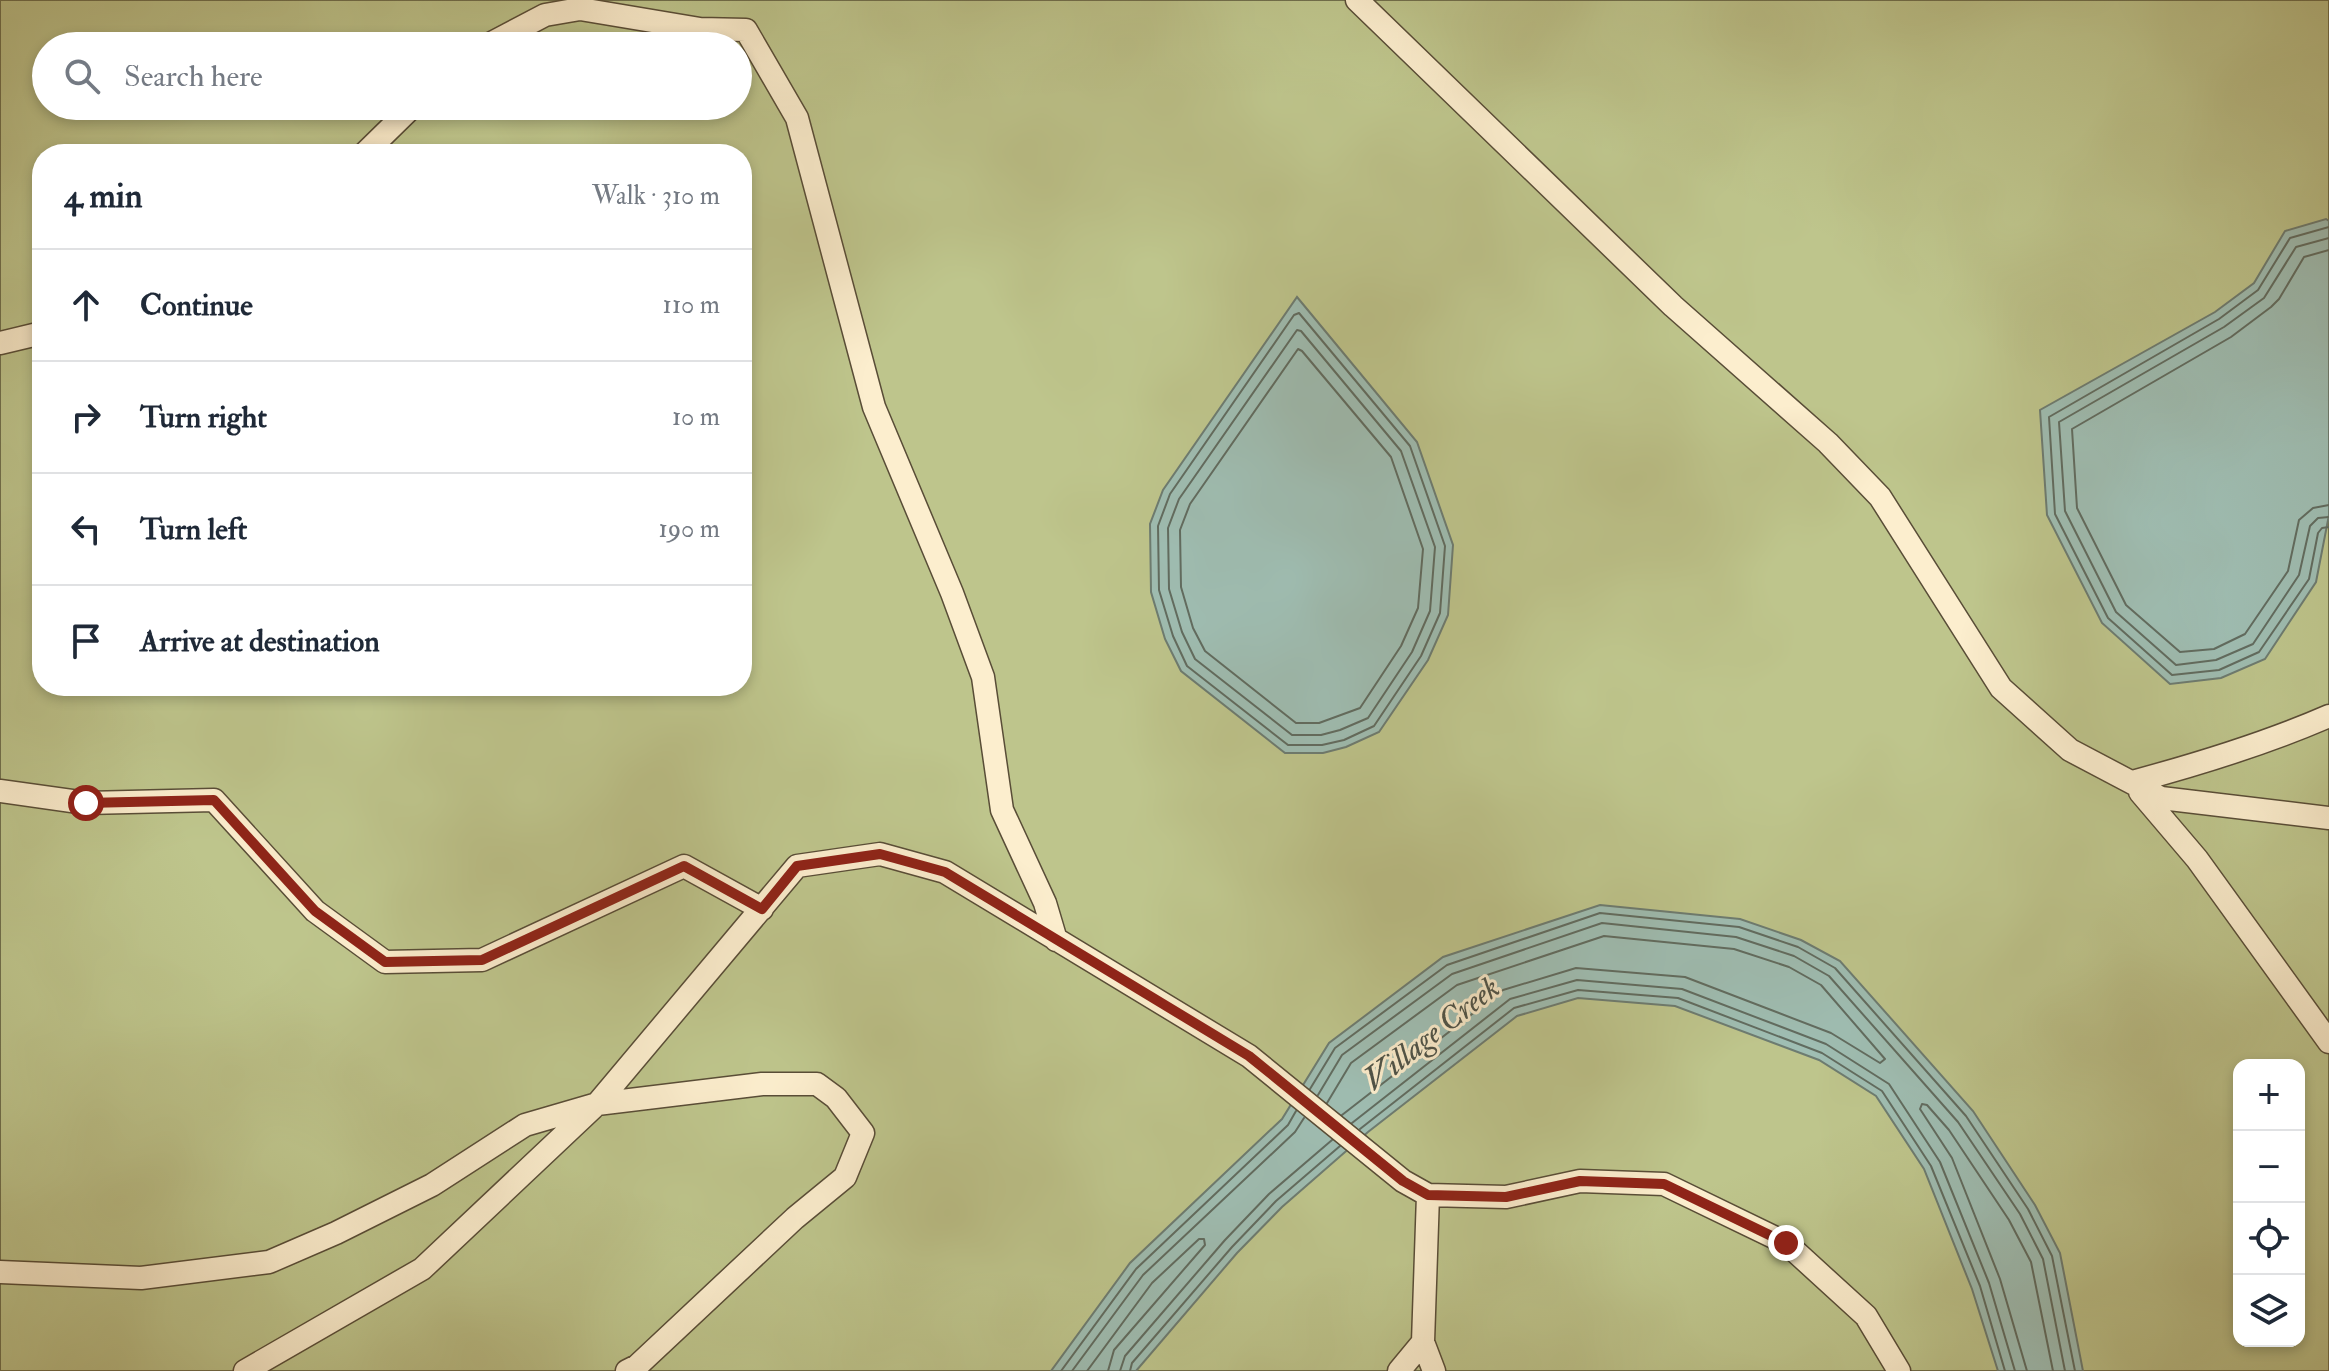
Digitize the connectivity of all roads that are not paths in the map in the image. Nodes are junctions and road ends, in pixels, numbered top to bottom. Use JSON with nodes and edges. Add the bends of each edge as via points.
{"nodes":[{"id":1,"x":1357,"y":0,"type":"edge"},
{"id":2,"x":513,"y":32,"type":"edge"},
{"id":3,"x":747,"y":32,"type":"edge"},
{"id":4,"x":752,"y":40,"type":"edge"},
{"id":5,"x":399,"y":120,"type":"edge"},
{"id":6,"x":374,"y":144,"type":"edge"},
{"id":7,"x":32,"y":335,"type":"edge"},
{"id":8,"x":0,"y":343,"type":"edge"},
{"id":9,"x":2329,"y":716,"type":"edge"},
{"id":10,"x":2132,"y":782,"type":"junction"},
{"id":11,"x":0,"y":791,"type":"edge"},
{"id":12,"x":2329,"y":818,"type":"edge"},
{"id":13,"x":762,"y":909,"type":"junction"},
{"id":14,"x":1056,"y":940,"type":"junction"},
{"id":15,"x":2329,"y":1042,"type":"edge"},
{"id":16,"x":597,"y":1104,"type":"junction"},
{"id":17,"x":1428,"y":1195,"type":"junction"},
{"id":18,"x":0,"y":1272,"type":"edge"},
{"id":19,"x":1423,"y":1342,"type":"junction"},
{"id":20,"x":245,"y":1371,"type":"edge"},
{"id":21,"x":627,"y":1371,"type":"edge"},
{"id":22,"x":1399,"y":1371,"type":"edge"},
{"id":23,"x":1434,"y":1371,"type":"edge"},
{"id":24,"x":1899,"y":1371,"type":"edge"}],
"edges":[{"from":1,"to":10,"type":"lane","via":[[1673,306],[1828,443],[1880,497],[2001,688],[2070,750]]},
{"from":2,"to":3,"type":"lane","via":[[545,15],[580,9]]},
{"from":4,"to":14,"type":"lane","via":[[797,118],[874,407],[983,677],[1002,810],[1045,903]]},
{"from":5,"to":6,"type":"lane"},
{"from":7,"to":8,"type":"lane"},
{"from":9,"to":10,"type":"lane","via":[[2197,765]]},
{"from":10,"to":12,"type":"lane","via":[[2161,798]]},
{"from":10,"to":15,"type":"lane","via":[[2197,859]]},
{"from":11,"to":13,"type":"lane","via":[[86,803],[214,800],[315,911],[385,962],[482,960],[684,866]]},
{"from":13,"to":14,"type":"lane","via":[[797,866],[880,854],[945,872]]},
{"from":13,"to":16,"type":"lane"},
{"from":14,"to":17,"type":"lane","via":[[1249,1056],[1403,1181]]},
{"from":16,"to":18,"type":"lane","via":[[525,1125],[432,1185],[269,1262],[141,1278]]},
{"from":16,"to":20,"type":"lane","via":[[422,1269]]},
{"from":16,"to":21,"type":"lane","via":[[762,1084],[817,1084],[836,1098],[863,1133],[845,1177]]},
{"from":17,"to":19,"type":"lane"},
{"from":17,"to":24,"type":"lane","via":[[1506,1197],[1580,1181],[1664,1184],[1786,1243],[1866,1316]]},
{"from":19,"to":22,"type":"lane"},
{"from":19,"to":23,"type":"lane"}]}
